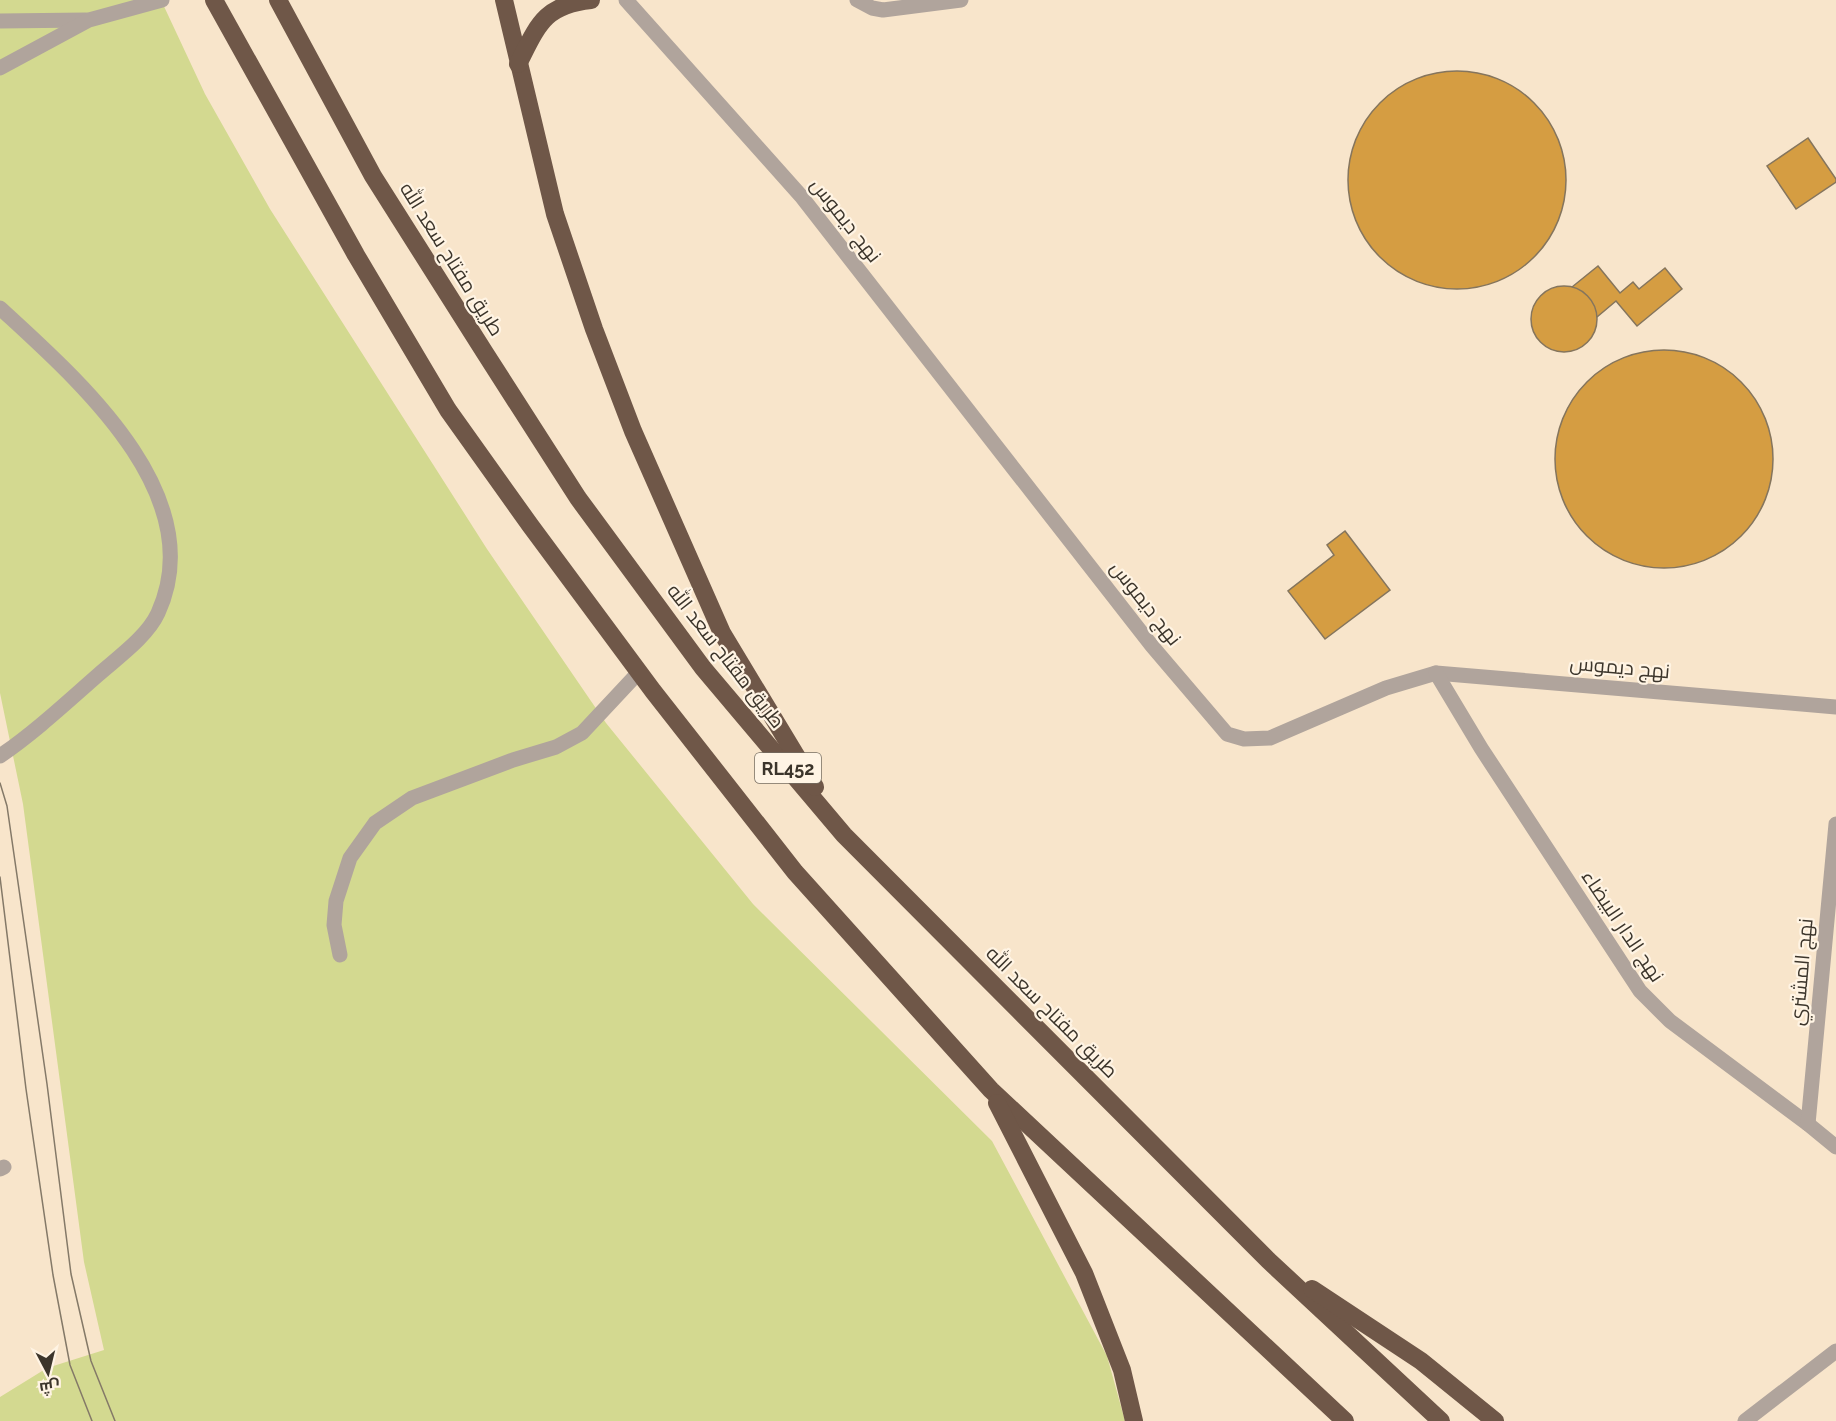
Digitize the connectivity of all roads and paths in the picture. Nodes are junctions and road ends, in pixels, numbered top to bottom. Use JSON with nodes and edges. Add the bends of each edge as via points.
{"nodes":[{"id":1,"x":162,"y":0,"type":"edge"},
{"id":2,"x":214,"y":0,"type":"edge"},
{"id":3,"x":278,"y":0,"type":"edge"},
{"id":4,"x":504,"y":0,"type":"edge"},
{"id":5,"x":591,"y":0,"type":"edge"},
{"id":6,"x":620,"y":0,"type":"edge"},
{"id":7,"x":626,"y":0,"type":"edge"},
{"id":8,"x":857,"y":0,"type":"edge"},
{"id":9,"x":961,"y":0,"type":"edge"},
{"id":10,"x":638,"y":14,"type":"junction"},
{"id":11,"x":88,"y":20,"type":"junction"},
{"id":12,"x":0,"y":21,"type":"edge"},
{"id":13,"x":519,"y":64,"type":"junction"},
{"id":14,"x":0,"y":68,"type":"edge"},
{"id":15,"x":0,"y":308,"type":"edge"},
{"id":16,"x":639,"y":672,"type":"junction"},
{"id":17,"x":1436,"y":674,"type":"junction"},
{"id":18,"x":1836,"y":707,"type":"edge"},
{"id":19,"x":0,"y":756,"type":"edge"},
{"id":20,"x":1836,"y":824,"type":"edge"},
{"id":21,"x":844,"y":835,"type":"junction"},
{"id":22,"x":340,"y":955,"type":"dead end"},
{"id":23,"x":991,"y":1090,"type":"junction"},
{"id":24,"x":1808,"y":1124,"type":"junction"},
{"id":25,"x":1836,"y":1147,"type":"edge"},
{"id":26,"x":1268,"y":1260,"type":"junction"},
{"id":27,"x":1836,"y":1351,"type":"edge"},
{"id":28,"x":1134,"y":1421,"type":"edge"},
{"id":29,"x":1345,"y":1421,"type":"edge"},
{"id":30,"x":1441,"y":1421,"type":"edge"},
{"id":31,"x":1495,"y":1421,"type":"edge"},
{"id":32,"x":1744,"y":1421,"type":"edge"}],
"edges":[{"from":1,"to":11,"type":"street"},
{"from":2,"to":16,"type":"highway","number":"RL452","via":[[356,255],[448,410]]},
{"from":3,"to":21,"type":"highway","name":"طريق مفتاح سعد الله","number":"RL452","via":[[374,176],[578,498],[703,668]]},
{"from":4,"to":13,"type":"highway"},
{"from":5,"to":13,"type":"highway","via":[[572,2],[551,12],[534,32]]},
{"from":6,"to":10,"type":"street"},
{"from":7,"to":10,"type":"street"},
{"from":8,"to":9,"type":"street","via":[[872,9],[883,10]]},
{"from":10,"to":17,"type":"street","name":"نهج ديموس","via":[[801,196],[1152,646],[1227,734],[1244,739],[1270,738],[1386,688]]},
{"from":11,"to":12,"type":"street"},
{"from":11,"to":14,"type":"street"},
{"from":13,"to":21,"type":"highway","via":[[555,214],[633,431],[722,633]]},
{"from":15,"to":19,"type":"street","via":[[97,402],[127,442],[156,490],[169,533],[170,578],[157,615],[135,643],[28,737]]},
{"from":16,"to":22,"type":"street","via":[[582,733],[556,747],[412,798],[375,823],[350,858],[336,901],[334,925]]},
{"from":16,"to":23,"type":"highway","number":"RL452","via":[[795,872]]},
{"from":17,"to":18,"type":"street","name":"نهج ديموس"},
{"from":17,"to":24,"type":"street","name":"نهج الدار البيضاء","via":[[1640,991],[1670,1021]]},
{"from":20,"to":24,"type":"street","name":"نهج المشتري"},
{"from":21,"to":26,"type":"highway","name":"طريق مفتاح سعد الله","number":"RL452"},
{"from":23,"to":28,"type":"highway","via":[[1084,1273],[1122,1370]]},
{"from":23,"to":29,"type":"highway","number":"RL452"},
{"from":24,"to":25,"type":"street","name":"نهج الدار البيضاء"},
{"from":26,"to":30,"type":"highway","name":"طريق مفتاح سعد الله","number":"RL452"},
{"from":26,"to":31,"type":"highway","via":[[1420,1361]]},
{"from":27,"to":32,"type":"street"}]}
